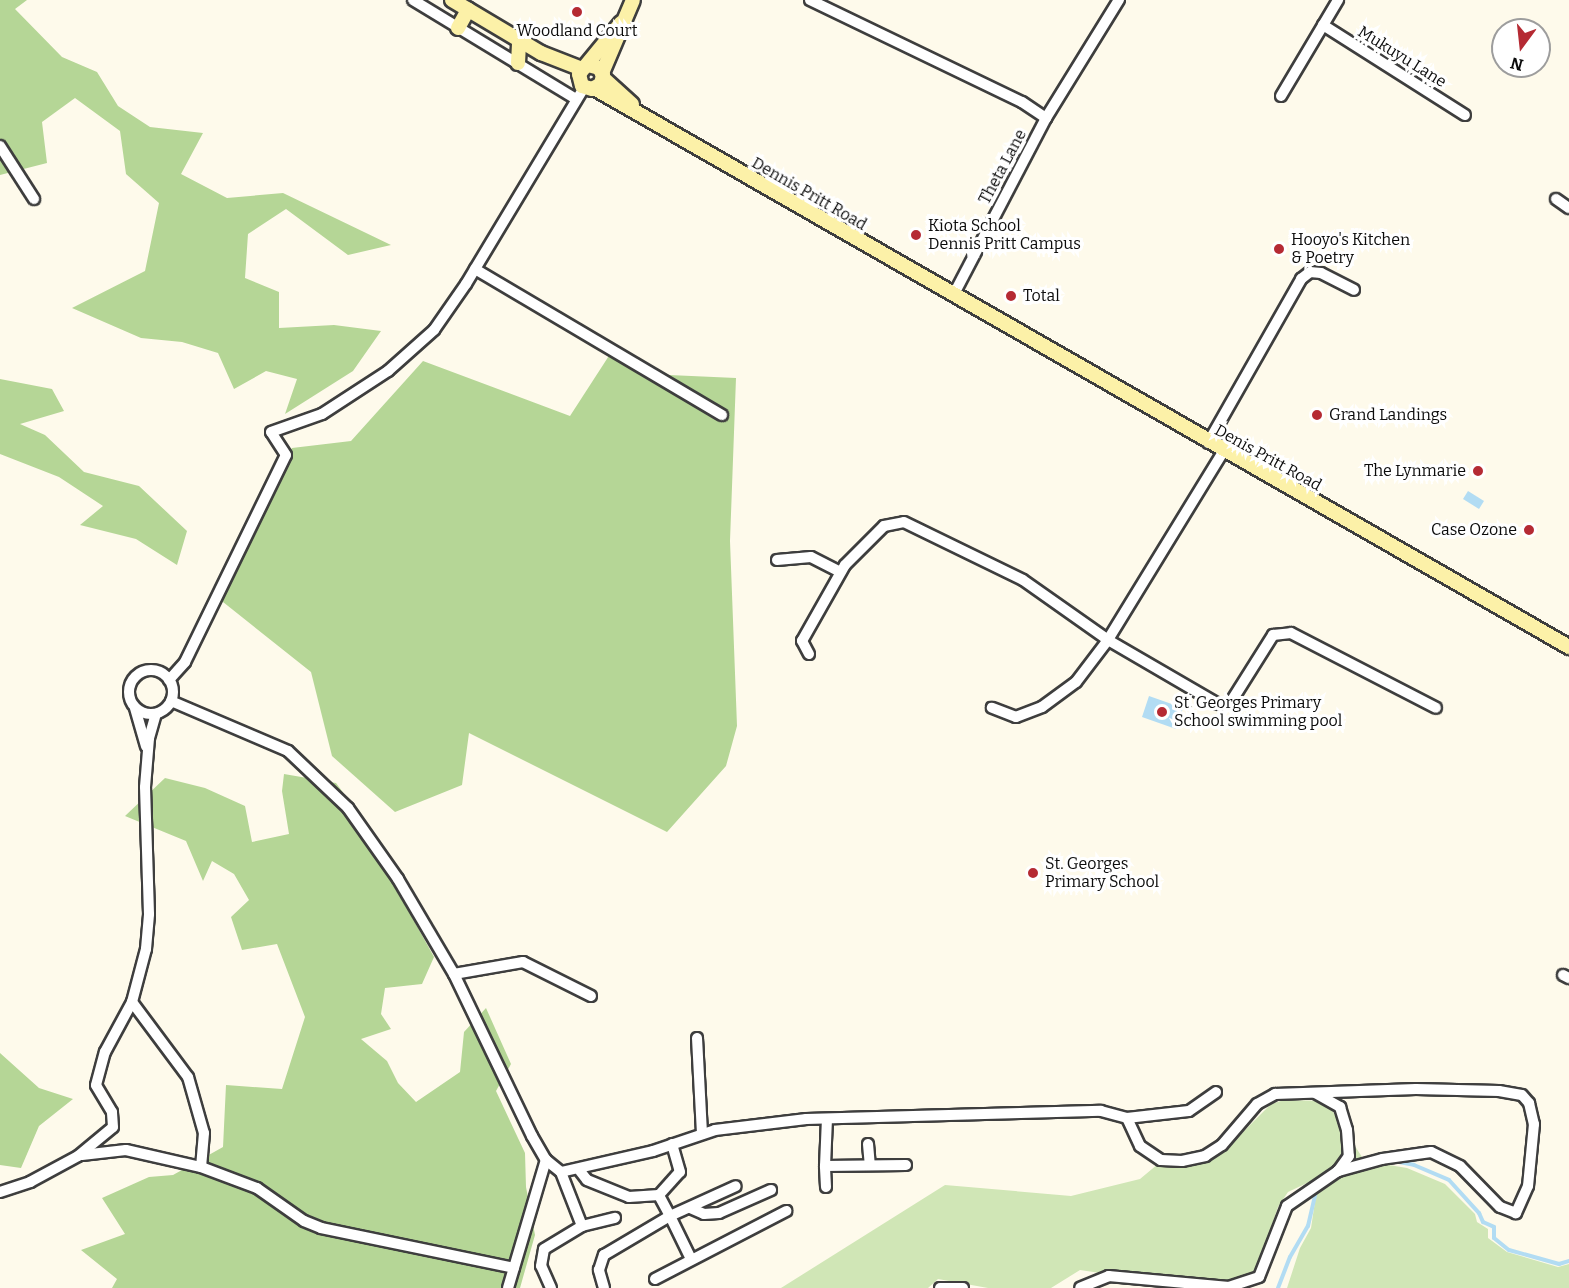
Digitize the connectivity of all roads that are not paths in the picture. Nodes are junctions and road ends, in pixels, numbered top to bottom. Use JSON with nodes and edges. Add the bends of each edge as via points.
{"nodes":[{"id":1,"x":413,"y":0,"type":"edge"},
{"id":2,"x":452,"y":0,"type":"edge"},
{"id":3,"x":633,"y":0,"type":"edge"},
{"id":4,"x":810,"y":0,"type":"edge"},
{"id":5,"x":1338,"y":0,"type":"edge"},
{"id":6,"x":1116,"y":4,"type":"edge"},
{"id":7,"x":468,"y":10,"type":"junction"},
{"id":8,"x":1323,"y":25,"type":"junction"},
{"id":9,"x":458,"y":28,"type":"junction"},
{"id":10,"x":519,"y":41,"type":"junction"},
{"id":11,"x":518,"y":63,"type":"junction"},
{"id":12,"x":589,"y":80,"type":"junction"},
{"id":13,"x":1281,"y":96,"type":"dead end"},
{"id":14,"x":1465,"y":115,"type":"dead end"},
{"id":15,"x":1046,"y":118,"type":"junction"},
{"id":16,"x":0,"y":146,"type":"edge"},
{"id":17,"x":34,"y":199,"type":"dead end"},
{"id":18,"x":1556,"y":199,"type":"dead end"},
{"id":19,"x":1569,"y":208,"type":"edge"},
{"id":20,"x":475,"y":269,"type":"junction"},
{"id":21,"x":1354,"y":290,"type":"dead end"},
{"id":22,"x":954,"y":294,"type":"junction"},
{"id":23,"x":722,"y":415,"type":"dead end"},
{"id":24,"x":1208,"y":443,"type":"junction"},
{"id":25,"x":1223,"y":452,"type":"junction"},
{"id":26,"x":777,"y":560,"type":"dead end"},
{"id":27,"x":840,"y":572,"type":"junction"},
{"id":28,"x":1108,"y":640,"type":"junction"},
{"id":29,"x":1569,"y":647,"type":"edge"},
{"id":30,"x":809,"y":654,"type":"dead end"},
{"id":31,"x":169,"y":680,"type":"junction"},
{"id":32,"x":171,"y":701,"type":"junction"},
{"id":33,"x":135,"y":708,"type":"junction"},
{"id":34,"x":992,"y":708,"type":"dead end"},
{"id":35,"x":1436,"y":708,"type":"dead end"},
{"id":36,"x":156,"y":714,"type":"junction"},
{"id":37,"x":148,"y":752,"type":"junction"},
{"id":38,"x":454,"y":974,"type":"junction"},
{"id":39,"x":591,"y":996,"type":"dead end"},
{"id":40,"x":132,"y":1002,"type":"junction"},
{"id":41,"x":697,"y":1038,"type":"dead end"},
{"id":42,"x":1216,"y":1092,"type":"dead end"},
{"id":43,"x":1315,"y":1093,"type":"junction"},
{"id":44,"x":1127,"y":1118,"type":"junction"},
{"id":45,"x":826,"y":1119,"type":"junction"},
{"id":46,"x":702,"y":1134,"type":"junction"},
{"id":47,"x":672,"y":1144,"type":"junction"},
{"id":48,"x":868,"y":1144,"type":"dead end"},
{"id":49,"x":78,"y":1156,"type":"junction"},
{"id":50,"x":546,"y":1160,"type":"junction"},
{"id":51,"x":870,"y":1165,"type":"junction"},
{"id":52,"x":906,"y":1165,"type":"dead end"},
{"id":53,"x":825,"y":1166,"type":"junction"},
{"id":54,"x":201,"y":1167,"type":"junction"},
{"id":55,"x":1338,"y":1170,"type":"junction"},
{"id":56,"x":580,"y":1171,"type":"junction"},
{"id":57,"x":561,"y":1172,"type":"junction"},
{"id":58,"x":736,"y":1186,"type":"dead end"},
{"id":59,"x":826,"y":1186,"type":"dead end"},
{"id":60,"x":771,"y":1190,"type":"dead end"},
{"id":61,"x":0,"y":1191,"type":"edge"},
{"id":62,"x":659,"y":1195,"type":"junction"},
{"id":63,"x":690,"y":1208,"type":"junction"},
{"id":64,"x":786,"y":1211,"type":"dead end"},
{"id":65,"x":670,"y":1216,"type":"junction"},
{"id":66,"x":615,"y":1218,"type":"dead end"},
{"id":67,"x":582,"y":1226,"type":"junction"},
{"id":68,"x":691,"y":1259,"type":"junction"},
{"id":69,"x":514,"y":1268,"type":"junction"},
{"id":70,"x":655,"y":1280,"type":"dead end"},
{"id":71,"x":508,"y":1288,"type":"edge"},
{"id":72,"x":551,"y":1288,"type":"edge"},
{"id":73,"x":604,"y":1288,"type":"edge"},
{"id":74,"x":940,"y":1288,"type":"edge"},
{"id":75,"x":963,"y":1288,"type":"edge"},
{"id":76,"x":1080,"y":1288,"type":"edge"}],
"edges":[{"from":1,"to":9,"type":"street"},
{"from":2,"to":7,"type":"main road","name":"Dennis Pritt Road"},
{"from":3,"to":12,"type":"main road"},
{"from":4,"to":15,"type":"street","via":[[1022,102]]},
{"from":5,"to":8,"type":"street"},
{"from":6,"to":15,"type":"street","name":"Theta Lane"},
{"from":7,"to":9,"type":"main road"},
{"from":7,"to":10,"type":"main road","name":"Dennis Pritt Road"},
{"from":8,"to":13,"type":"street"},
{"from":8,"to":14,"type":"street","name":"Mukuyu Lane"},
{"from":9,"to":11,"type":"street"},
{"from":10,"to":11,"type":"main road"},
{"from":10,"to":12,"type":"main road","name":"Dennis Pritt Road"},
{"from":11,"to":12,"type":"street"},
{"from":12,"to":20,"type":"street"},
{"from":12,"to":22,"type":"main road","name":"Dennis Pritt Road","via":[[648,120]]},
{"from":15,"to":22,"type":"street","name":"Theta Lane"},
{"from":16,"to":17,"type":"street"},
{"from":18,"to":19,"type":"street"},
{"from":20,"to":23,"type":"street"},
{"from":20,"to":31,"type":"street","via":[[434,330],[388,371],[322,414],[271,432],[286,455],[185,662]]},
{"from":21,"to":24,"type":"street","via":[[1321,273],[1310,272],[1301,279]]},
{"from":22,"to":24,"type":"main road","name":"Denis Pritt Road"},
{"from":24,"to":25,"type":"main road","name":"Denis Pritt Road"},
{"from":25,"to":28,"type":"street"},
{"from":25,"to":29,"type":"main road","name":"Denis Pritt Road"},
{"from":26,"to":27,"type":"street","via":[[811,557]]},
{"from":27,"to":28,"type":"street","via":[[855,550],[875,538],[884,526],[904,522],[1023,580]]},
{"from":27,"to":30,"type":"street","via":[[802,641]]},
{"from":28,"to":34,"type":"street","via":[[1076,682],[1042,707],[1016,717]]},
{"from":28,"to":35,"type":"street","via":[[1218,704],[1229,705],[1273,635],[1291,633]]},
{"from":31,"to":32,"type":"street"},
{"from":31,"to":33,"type":"street","via":[[151,670],[134,678],[129,692]]},
{"from":32,"to":36,"type":"street"},
{"from":32,"to":38,"type":"street","via":[[267,740],[306,765],[348,808],[398,879]]},
{"from":33,"to":36,"type":"street"},
{"from":33,"to":37,"type":"street"},
{"from":36,"to":37,"type":"street"},
{"from":37,"to":40,"type":"street","via":[[149,914],[146,949]]},
{"from":38,"to":39,"type":"street","via":[[523,962]]},
{"from":38,"to":50,"type":"street","via":[[500,1076]]},
{"from":40,"to":49,"type":"street","via":[[105,1052],[96,1085],[112,1112],[113,1127]]},
{"from":40,"to":54,"type":"street","via":[[188,1077],[204,1132]]},
{"from":41,"to":46,"type":"street"},
{"from":42,"to":44,"type":"street","via":[[1189,1111]]},
{"from":43,"to":44,"type":"street","via":[[1265,1098],[1222,1145],[1204,1156],[1182,1161],[1161,1160],[1140,1146]]},
{"from":43,"to":55,"type":"street","via":[[1340,1107],[1347,1130],[1348,1156]]},
{"from":43,"to":55,"type":"street","via":[[1499,1091],[1522,1095],[1529,1103],[1534,1124],[1528,1186],[1515,1212],[1500,1207],[1460,1166],[1431,1152]]},
{"from":44,"to":45,"type":"street","via":[[1101,1111]]},
{"from":45,"to":46,"type":"street","via":[[754,1123]]},
{"from":45,"to":53,"type":"street"},
{"from":46,"to":47,"type":"street"},
{"from":47,"to":56,"type":"street"},
{"from":47,"to":62,"type":"street","via":[[680,1172]]},
{"from":48,"to":51,"type":"street"},
{"from":49,"to":54,"type":"street","via":[[126,1150]]},
{"from":49,"to":61,"type":"street","via":[[30,1182]]},
{"from":50,"to":57,"type":"street"},
{"from":50,"to":69,"type":"street"},
{"from":51,"to":52,"type":"street"},
{"from":51,"to":53,"type":"street"},
{"from":53,"to":59,"type":"street"},
{"from":54,"to":69,"type":"street","via":[[257,1188],[304,1221],[321,1228]]},
{"from":55,"to":76,"type":"street","via":[[1287,1206],[1258,1278],[1230,1287],[1109,1276]]},
{"from":56,"to":57,"type":"street"},
{"from":56,"to":62,"type":"street","via":[[587,1180],[629,1197]]},
{"from":57,"to":67,"type":"street"},
{"from":58,"to":63,"type":"street"},
{"from":60,"to":63,"type":"street","via":[[719,1214],[704,1214]]},
{"from":62,"to":65,"type":"street"},
{"from":63,"to":65,"type":"street"},
{"from":64,"to":68,"type":"street"},
{"from":65,"to":68,"type":"street"},
{"from":65,"to":73,"type":"street","via":[[604,1255],[599,1270]]},
{"from":66,"to":67,"type":"street"},
{"from":67,"to":72,"type":"street","via":[[544,1249],[541,1266]]},
{"from":68,"to":70,"type":"street"},
{"from":69,"to":71,"type":"street"},
{"from":74,"to":75,"type":"street"}]}
